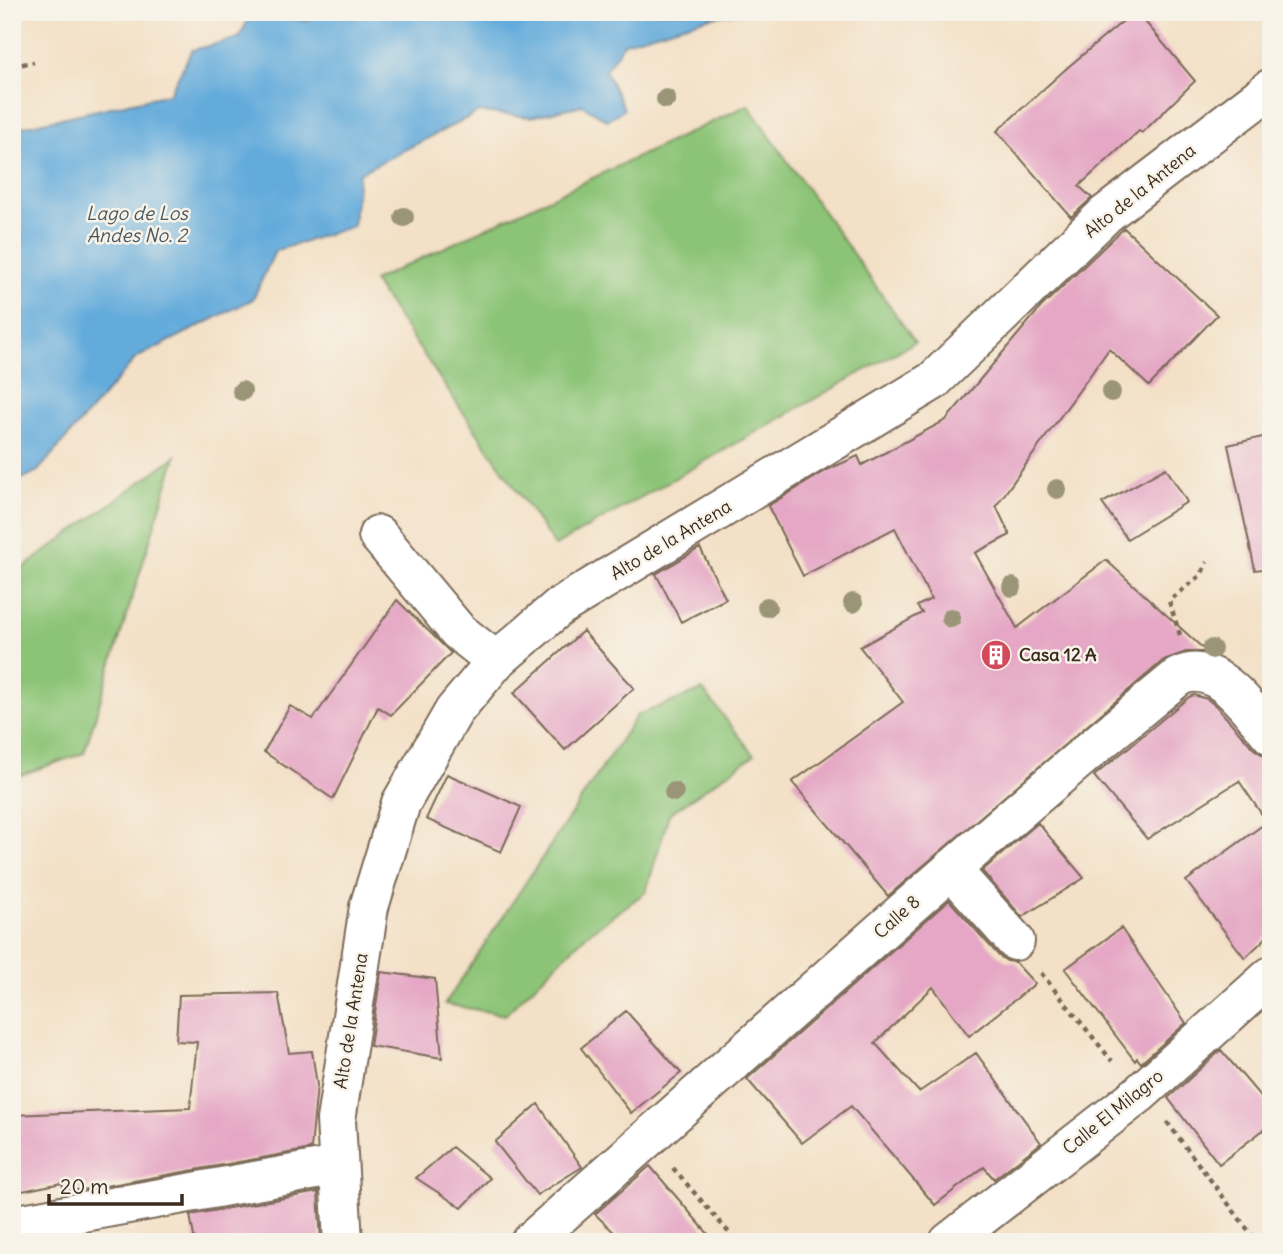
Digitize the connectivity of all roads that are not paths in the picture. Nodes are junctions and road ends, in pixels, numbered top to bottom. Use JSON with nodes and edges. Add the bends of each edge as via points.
{"nodes":[{"id":1,"x":1271,"y":88,"type":"edge"},
{"id":2,"x":378,"y":536,"type":"dead end"},
{"id":3,"x":496,"y":661,"type":"junction"},
{"id":4,"x":1271,"y":734,"type":"edge"},
{"id":5,"x":951,"y":869,"type":"junction"},
{"id":6,"x":1015,"y":941,"type":"road end"},
{"id":7,"x":1271,"y":976,"type":"edge"},
{"id":8,"x":338,"y":1166,"type":"junction"},
{"id":9,"x":12,"y":1225,"type":"edge"},
{"id":10,"x":343,"y":1242,"type":"edge"},
{"id":11,"x":530,"y":1242,"type":"edge"},
{"id":12,"x":949,"y":1242,"type":"edge"}],
"edges":[{"from":1,"to":3,"type":"street","name":"Alto de la Antena","via":[[1106,214],[933,381],[559,607]]},
{"from":2,"to":3,"type":"street","via":[[458,631]]},
{"from":3,"to":8,"type":"street","name":"Alto de la Antena","via":[[454,711],[401,803],[369,907],[336,1120]]},
{"from":4,"to":5,"type":"street","name":"Calle 8","via":[[1225,684],[1193,671],[1178,677]]},
{"from":5,"to":6,"type":"street"},
{"from":5,"to":11,"type":"street","name":"Calle 8"},
{"from":7,"to":12,"type":"street","name":"Calle El Milagro","via":[[1139,1094]]},
{"from":8,"to":9,"type":"street"},
{"from":8,"to":10,"type":"street","name":"Alto de la Antena"}]}
